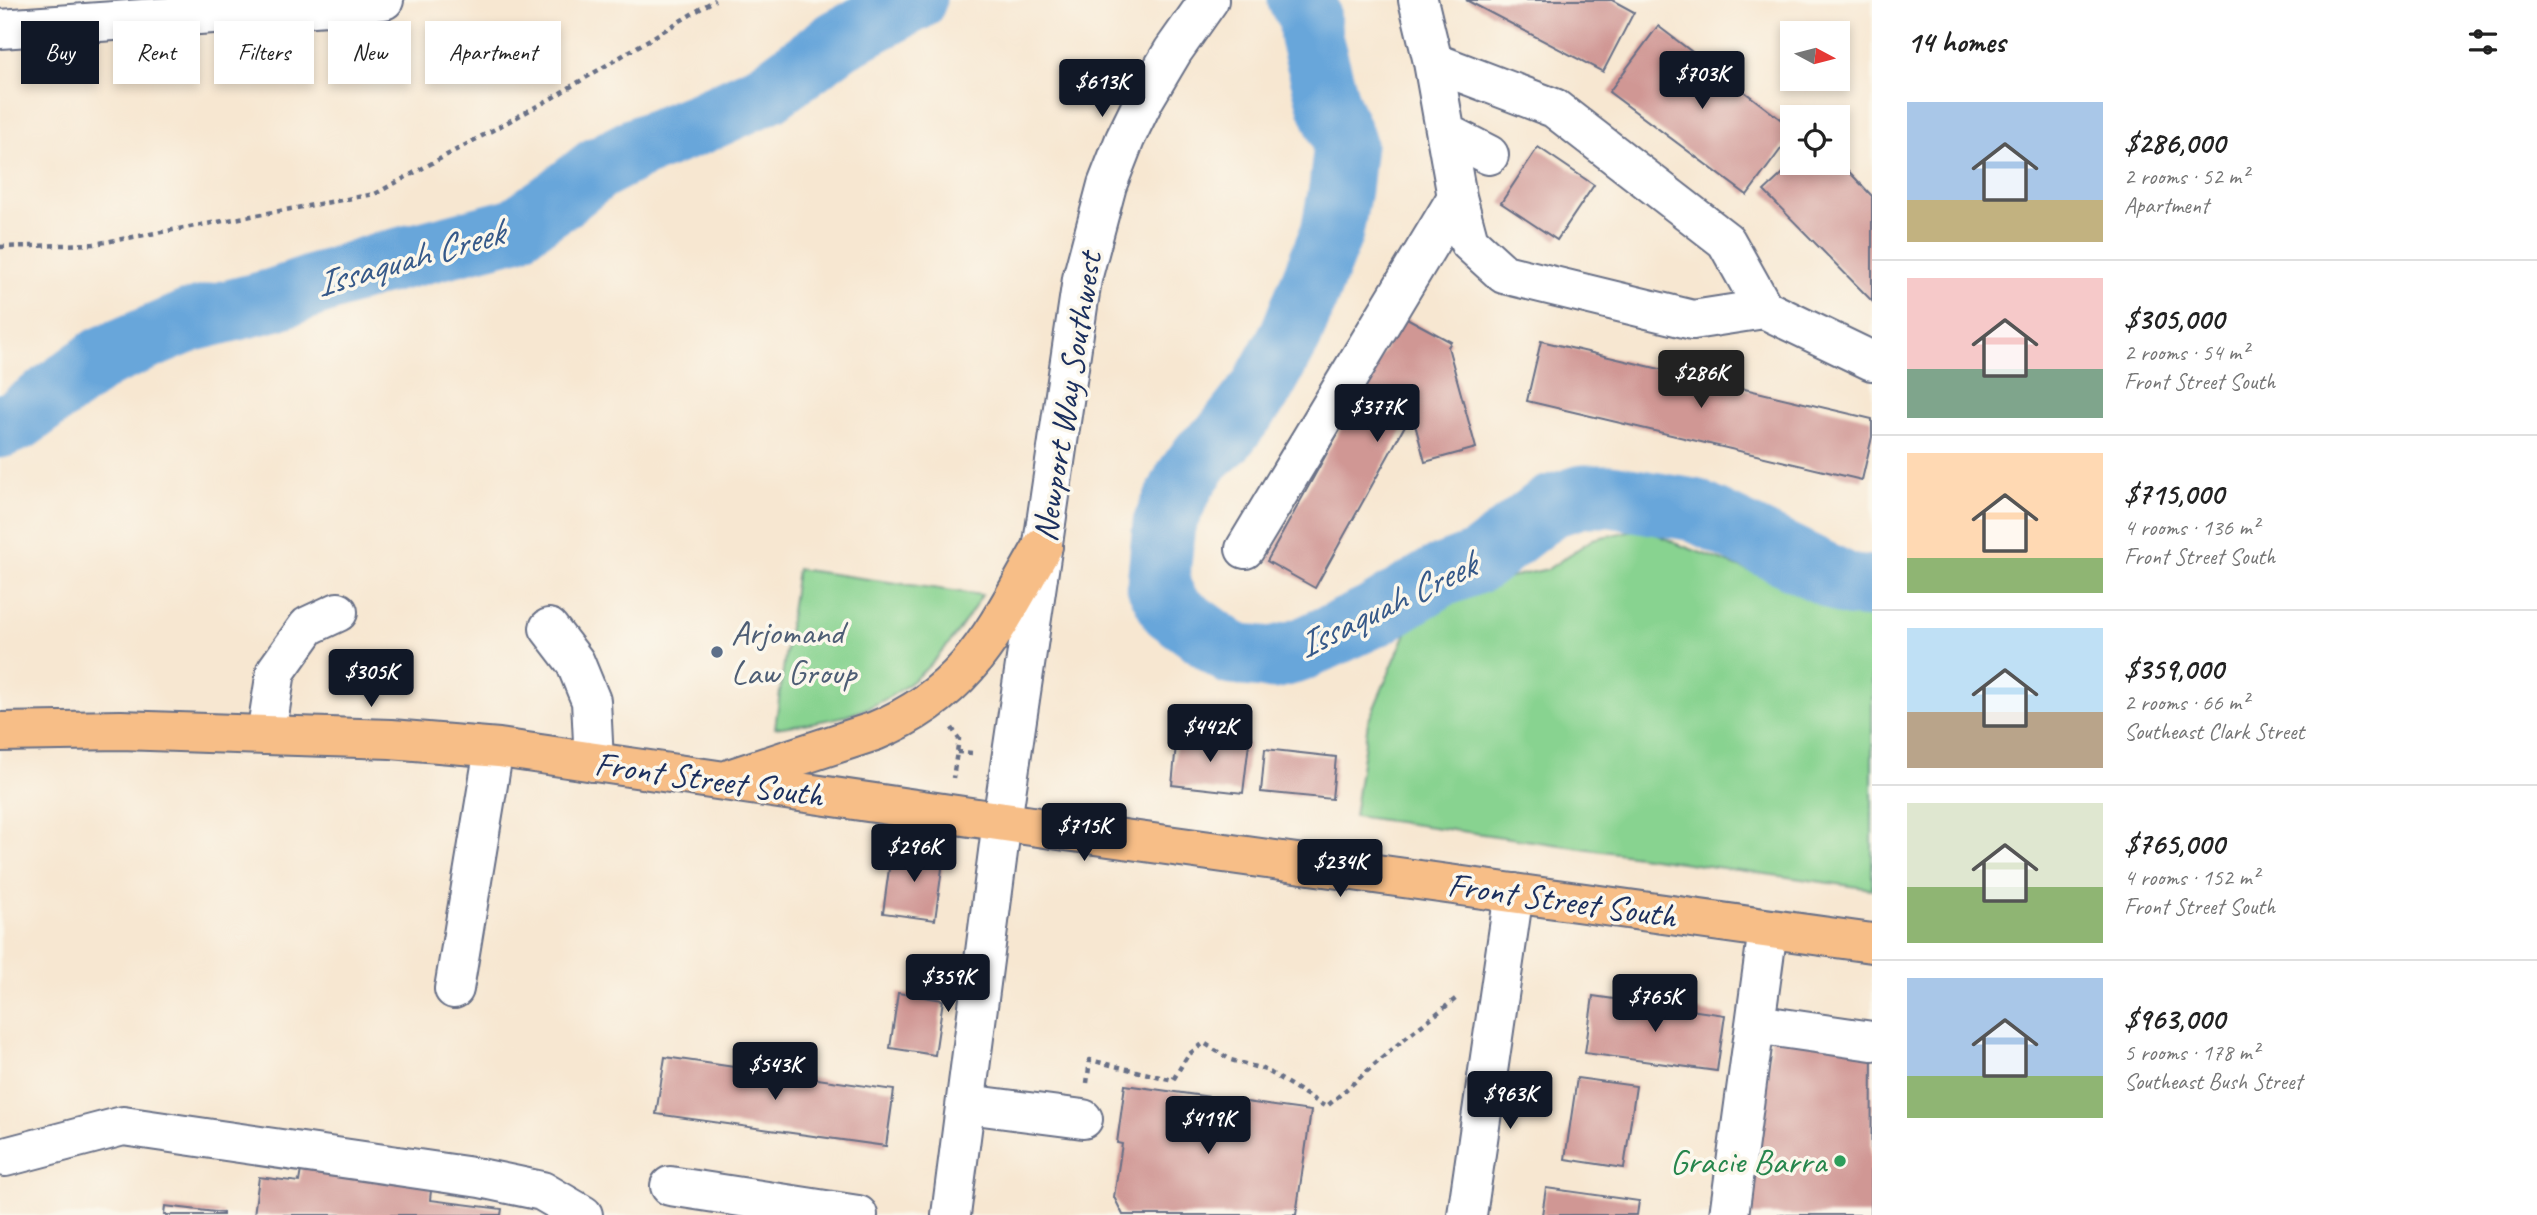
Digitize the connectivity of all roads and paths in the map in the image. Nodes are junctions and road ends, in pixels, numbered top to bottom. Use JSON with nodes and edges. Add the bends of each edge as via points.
{"nodes":[{"id":1,"x":384,"y":0,"type":"edge"},
{"id":2,"x":715,"y":0,"type":"edge"},
{"id":3,"x":1209,"y":0,"type":"edge"},
{"id":4,"x":1418,"y":0,"type":"edge"},
{"id":5,"x":0,"y":29,"type":"edge"},
{"id":6,"x":1433,"y":62,"type":"junction"},
{"id":7,"x":1448,"y":134,"type":"junction"},
{"id":8,"x":1489,"y":155,"type":"dead end"},
{"id":9,"x":1457,"y":197,"type":"junction"},
{"id":10,"x":0,"y":247,"type":"edge"},
{"id":11,"x":1764,"y":309,"type":"junction"},
{"id":12,"x":1872,"y":361,"type":"edge"},
{"id":13,"x":1043,"y":545,"type":"junction"},
{"id":14,"x":1245,"y":549,"type":"dead end"},
{"id":15,"x":338,"y":612,"type":"dead end"},
{"id":16,"x":549,"y":628,"type":"dead end"},
{"id":17,"x":945,"y":719,"type":"dead end"},
{"id":18,"x":0,"y":732,"type":"edge"},
{"id":19,"x":266,"y":735,"type":"junction"},
{"id":20,"x":494,"y":748,"type":"junction"},
{"id":21,"x":594,"y":762,"type":"junction"},
{"id":22,"x":953,"y":778,"type":"dead end"},
{"id":23,"x":725,"y":780,"type":"junction"},
{"id":24,"x":1002,"y":821,"type":"junction"},
{"id":25,"x":1514,"y":893,"type":"junction"},
{"id":26,"x":1768,"y":929,"type":"junction"},
{"id":27,"x":1872,"y":943,"type":"edge"},
{"id":28,"x":454,"y":989,"type":"dead end"},
{"id":29,"x":1458,"y":997,"type":"dead end"},
{"id":30,"x":1755,"y":1024,"type":"junction"},
{"id":31,"x":1872,"y":1041,"type":"edge"},
{"id":32,"x":967,"y":1104,"type":"junction"},
{"id":33,"x":1083,"y":1119,"type":"joint"},
{"id":34,"x":5,"y":1157,"type":"dead end"},
{"id":35,"x":670,"y":1185,"type":"dead end"},
{"id":36,"x":583,"y":1215,"type":"edge"},
{"id":37,"x":859,"y":1215,"type":"edge"},
{"id":38,"x":951,"y":1215,"type":"edge"},
{"id":39,"x":1467,"y":1215,"type":"edge"},
{"id":40,"x":1730,"y":1215,"type":"edge"}],
"edges":[{"from":1,"to":5,"type":"street"},
{"from":2,"to":10,"type":"path","via":[[552,98],[375,194],[94,244]]},
{"from":3,"to":13,"type":"street","name":"Newport Way Southwest","via":[[1145,98],[1107,185],[1082,279]]},
{"from":4,"to":6,"type":"street"},
{"from":6,"to":7,"type":"street"},
{"from":6,"to":11,"type":"street","via":[[1554,108],[1726,241]]},
{"from":7,"to":8,"type":"street"},
{"from":7,"to":9,"type":"street"},
{"from":9,"to":11,"type":"street","via":[[1469,242],[1504,274],[1693,320]]},
{"from":9,"to":14,"type":"street"},
{"from":11,"to":12,"type":"street"},
{"from":13,"to":23,"type":"main road","via":[[978,655],[932,701],[875,731]]},
{"from":13,"to":24,"type":"street","name":"Newport Way Southwest"},
{"from":15,"to":19,"type":"street","via":[[307,626],[276,671]]},
{"from":16,"to":21,"type":"street","via":[[575,662],[591,701]]},
{"from":17,"to":22,"type":"path","via":[[959,739]]},
{"from":18,"to":19,"type":"main road","name":"Front Street South"},
{"from":19,"to":20,"type":"main road","name":"Front Street South"},
{"from":20,"to":21,"type":"main road","name":"Front Street South"},
{"from":20,"to":28,"type":"street"},
{"from":21,"to":23,"type":"main road","name":"Front Street South"},
{"from":23,"to":24,"type":"main road","name":"Front Street South"},
{"from":24,"to":25,"type":"main road","name":"Front Street South"},
{"from":24,"to":32,"type":"street","name":"Newport Way Southwest"},
{"from":25,"to":26,"type":"main road","name":"Front Street South"},
{"from":25,"to":39,"type":"street"},
{"from":26,"to":27,"type":"main road","name":"Front Street South"},
{"from":26,"to":30,"type":"street"},
{"from":29,"to":33,"type":"path","via":[[1326,1107],[1266,1070],[1231,1060],[1204,1043],[1188,1055],[1173,1080],[1090,1060]]},
{"from":30,"to":31,"type":"street"},
{"from":30,"to":40,"type":"street"},
{"from":32,"to":33,"type":"street"},
{"from":32,"to":38,"type":"street","name":"Newport Way Southwest"},
{"from":34,"to":36,"type":"street","via":[[123,1126],[480,1178],[542,1191]]},
{"from":35,"to":37,"type":"street"}]}
